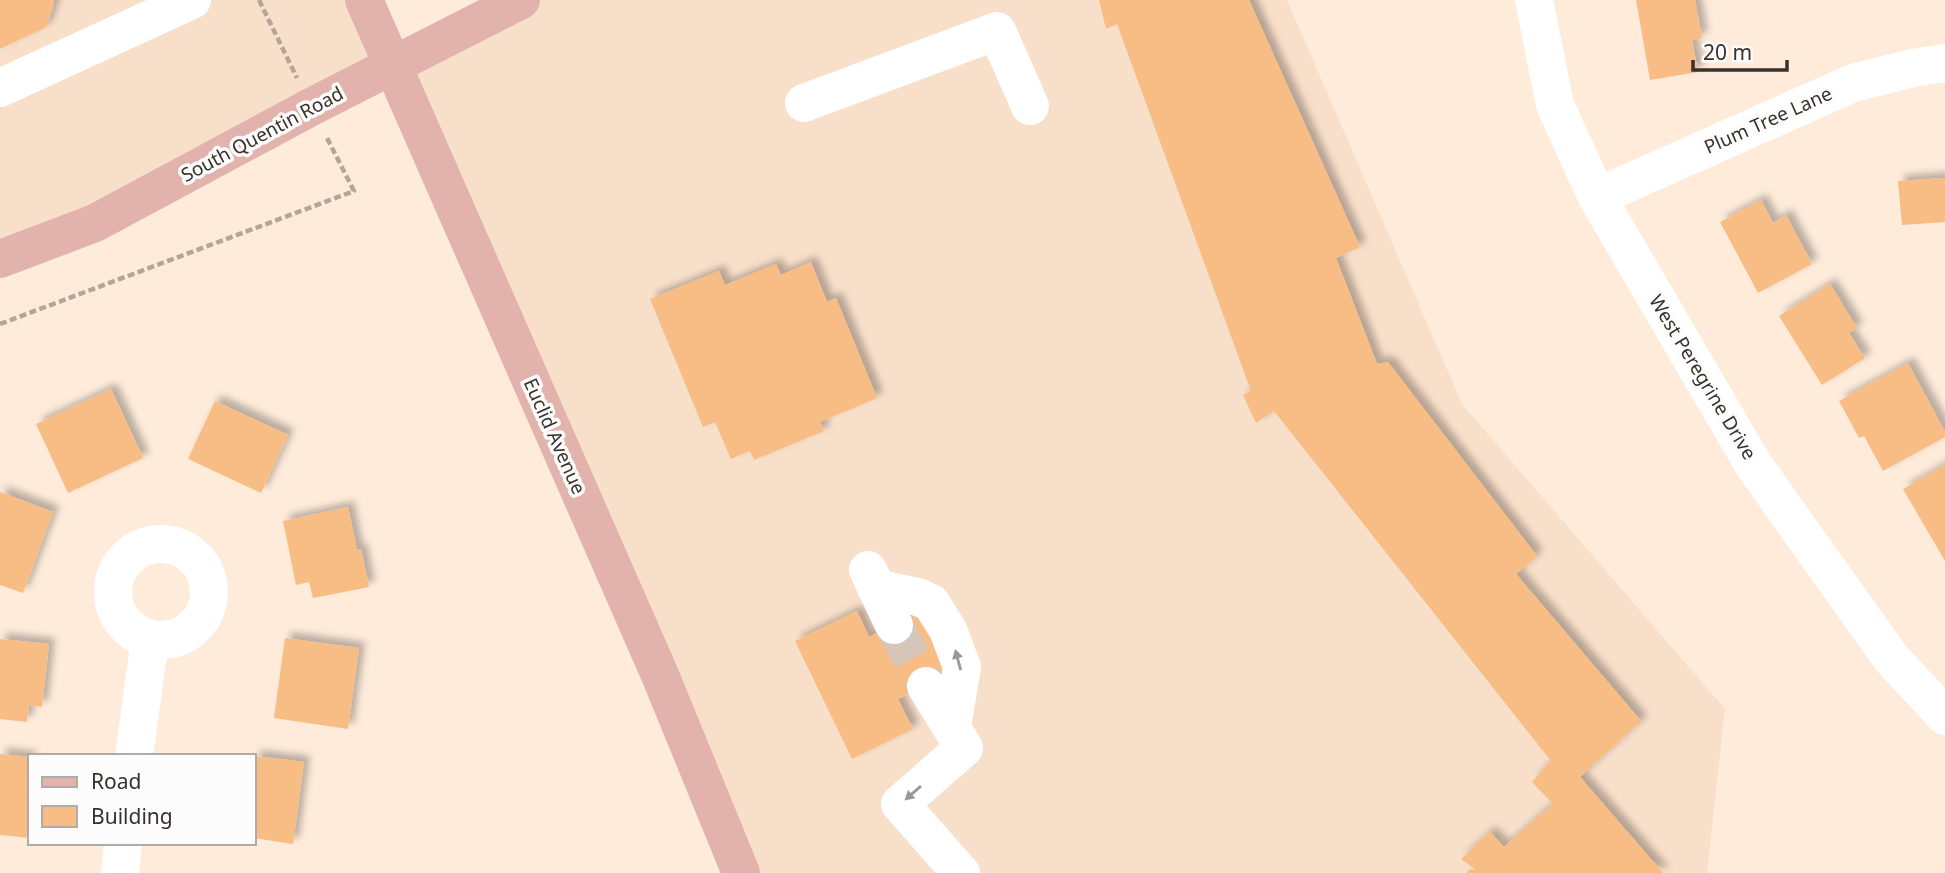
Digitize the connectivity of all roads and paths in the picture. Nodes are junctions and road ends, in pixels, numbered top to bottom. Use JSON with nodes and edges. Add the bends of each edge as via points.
{"nodes":[{"id":1,"x":192,"y":0,"type":"edge"},
{"id":2,"x":260,"y":0,"type":"edge"},
{"id":3,"x":364,"y":0,"type":"edge"},
{"id":4,"x":521,"y":0,"type":"edge"},
{"id":5,"x":1534,"y":0,"type":"edge"},
{"id":6,"x":120,"y":15,"type":"edge"},
{"id":7,"x":275,"y":34,"type":"dead end"},
{"id":8,"x":1945,"y":63,"type":"edge"},
{"id":9,"x":392,"y":65,"type":"junction"},
{"id":10,"x":0,"y":88,"type":"edge"},
{"id":11,"x":804,"y":103,"type":"dead end"},
{"id":12,"x":1030,"y":106,"type":"dead end"},
{"id":13,"x":354,"y":191,"type":"dead end"},
{"id":14,"x":1597,"y":197,"type":"junction"},
{"id":15,"x":0,"y":259,"type":"edge"},
{"id":16,"x":0,"y":324,"type":"edge"},
{"id":17,"x":894,"y":625,"type":"tunnel mouth"},
{"id":18,"x":150,"y":639,"type":"dead end"},
{"id":19,"x":926,"y":686,"type":"tunnel mouth"},
{"id":20,"x":1945,"y":716,"type":"edge"},
{"id":21,"x":958,"y":737,"type":"junction"},
{"id":22,"x":134,"y":754,"type":"edge"},
{"id":23,"x":122,"y":845,"type":"edge"},
{"id":24,"x":120,"y":873,"type":"edge"},
{"id":25,"x":741,"y":873,"type":"edge"},
{"id":26,"x":961,"y":873,"type":"edge"}],
"edges":[{"from":1,"to":6,"type":"street"},
{"from":2,"to":7,"type":"path"},
{"from":3,"to":9,"type":"main road","name":"Euclid Avenue"},
{"from":4,"to":9,"type":"main road","name":"South Quentin Road"},
{"from":5,"to":14,"type":"street","name":"West Peregrine Drive","via":[[1555,106]]},
{"from":6,"to":10,"type":"street"},
{"from":8,"to":14,"type":"street","name":"Plum Tree Lane","via":[[1853,83]]},
{"from":9,"to":15,"type":"main road","name":"South Quentin Road","via":[[95,223]]},
{"from":9,"to":25,"type":"main road","name":"Euclid Avenue","via":[[649,650]]},
{"from":11,"to":12,"type":"street","via":[[997,31]]},
{"from":13,"to":16,"type":"path"},
{"from":14,"to":20,"type":"street","name":"West Peregrine Drive","via":[[1753,464],[1891,657]]},
{"from":21,"to":17,"type":"street","one_way":true,"via":[[962,667],[948,629],[931,603],[872,578]]},
{"from":18,"to":22,"type":"street"},
{"from":19,"to":21,"type":"street"},
{"from":21,"to":26,"type":"street","one_way":true,"via":[[900,804]]},
{"from":23,"to":24,"type":"street"}]}
